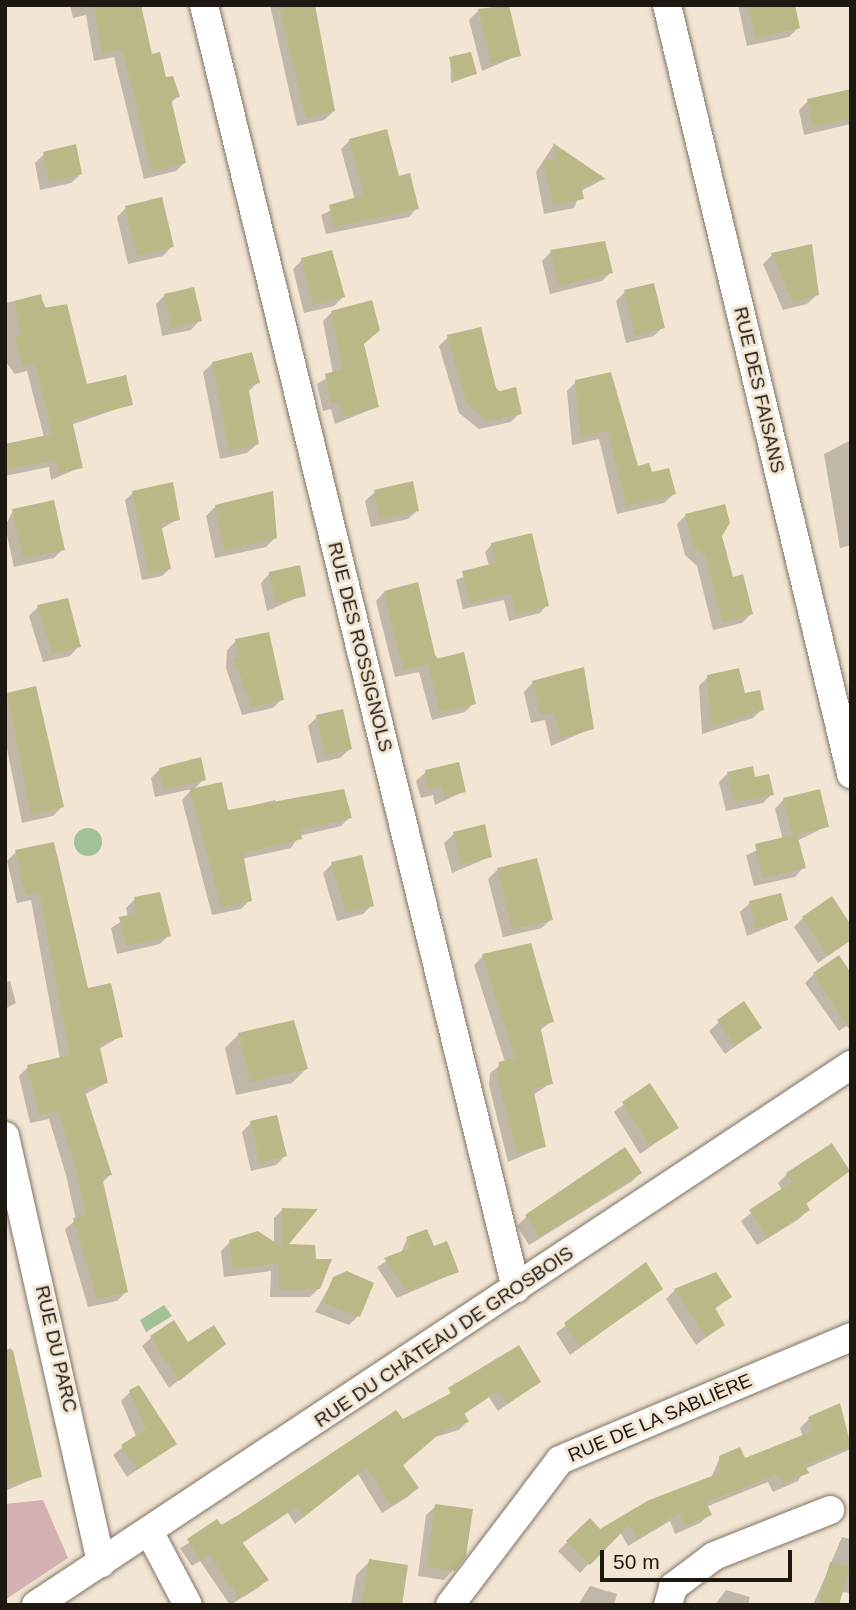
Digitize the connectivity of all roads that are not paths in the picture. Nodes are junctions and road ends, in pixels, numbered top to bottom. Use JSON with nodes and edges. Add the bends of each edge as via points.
{"nodes":[{"id":1,"x":204,"y":5,"type":"edge"},
{"id":2,"x":667,"y":5,"type":"edge"},
{"id":3,"x":851,"y":774,"type":"edge"},
{"id":4,"x":851,"y":1065,"type":"edge"},
{"id":5,"x":5,"y":1136,"type":"edge"},
{"id":6,"x":516,"y":1289,"type":"junction"},
{"id":7,"x":851,"y":1337,"type":"edge"},
{"id":8,"x":830,"y":1510,"type":"dead end"},
{"id":9,"x":150,"y":1532,"type":"junction"},
{"id":10,"x":101,"y":1563,"type":"junction"},
{"id":11,"x":36,"y":1605,"type":"edge"},
{"id":12,"x":188,"y":1605,"type":"edge"},
{"id":13,"x":450,"y":1605,"type":"edge"},
{"id":14,"x":668,"y":1605,"type":"edge"}],
"edges":[{"from":1,"to":6,"type":"street","name":"RUE DES ROSSIGNOLS"},
{"from":2,"to":3,"type":"street","name":"RUE DES FAISANS"},
{"from":4,"to":6,"type":"street","name":"RUE DU CHÂTEAU DE GROSBOIS"},
{"from":5,"to":10,"type":"street","name":"RUE DU PARC"},
{"from":6,"to":9,"type":"street","name":"RUE DU CHÂTEAU DE GROSBOIS"},
{"from":7,"to":13,"type":"street","name":"RUE DE LA SABLIÈRE","via":[[560,1460]]},
{"from":8,"to":14,"type":"street","via":[[713,1556],[673,1587]]},
{"from":9,"to":10,"type":"street","name":"RUE DU CHÂTEAU DE GROSBOIS"},
{"from":9,"to":12,"type":"street"},
{"from":10,"to":11,"type":"street","name":"RUE DU CHÂTEAU DE GROSBOIS"}]}
